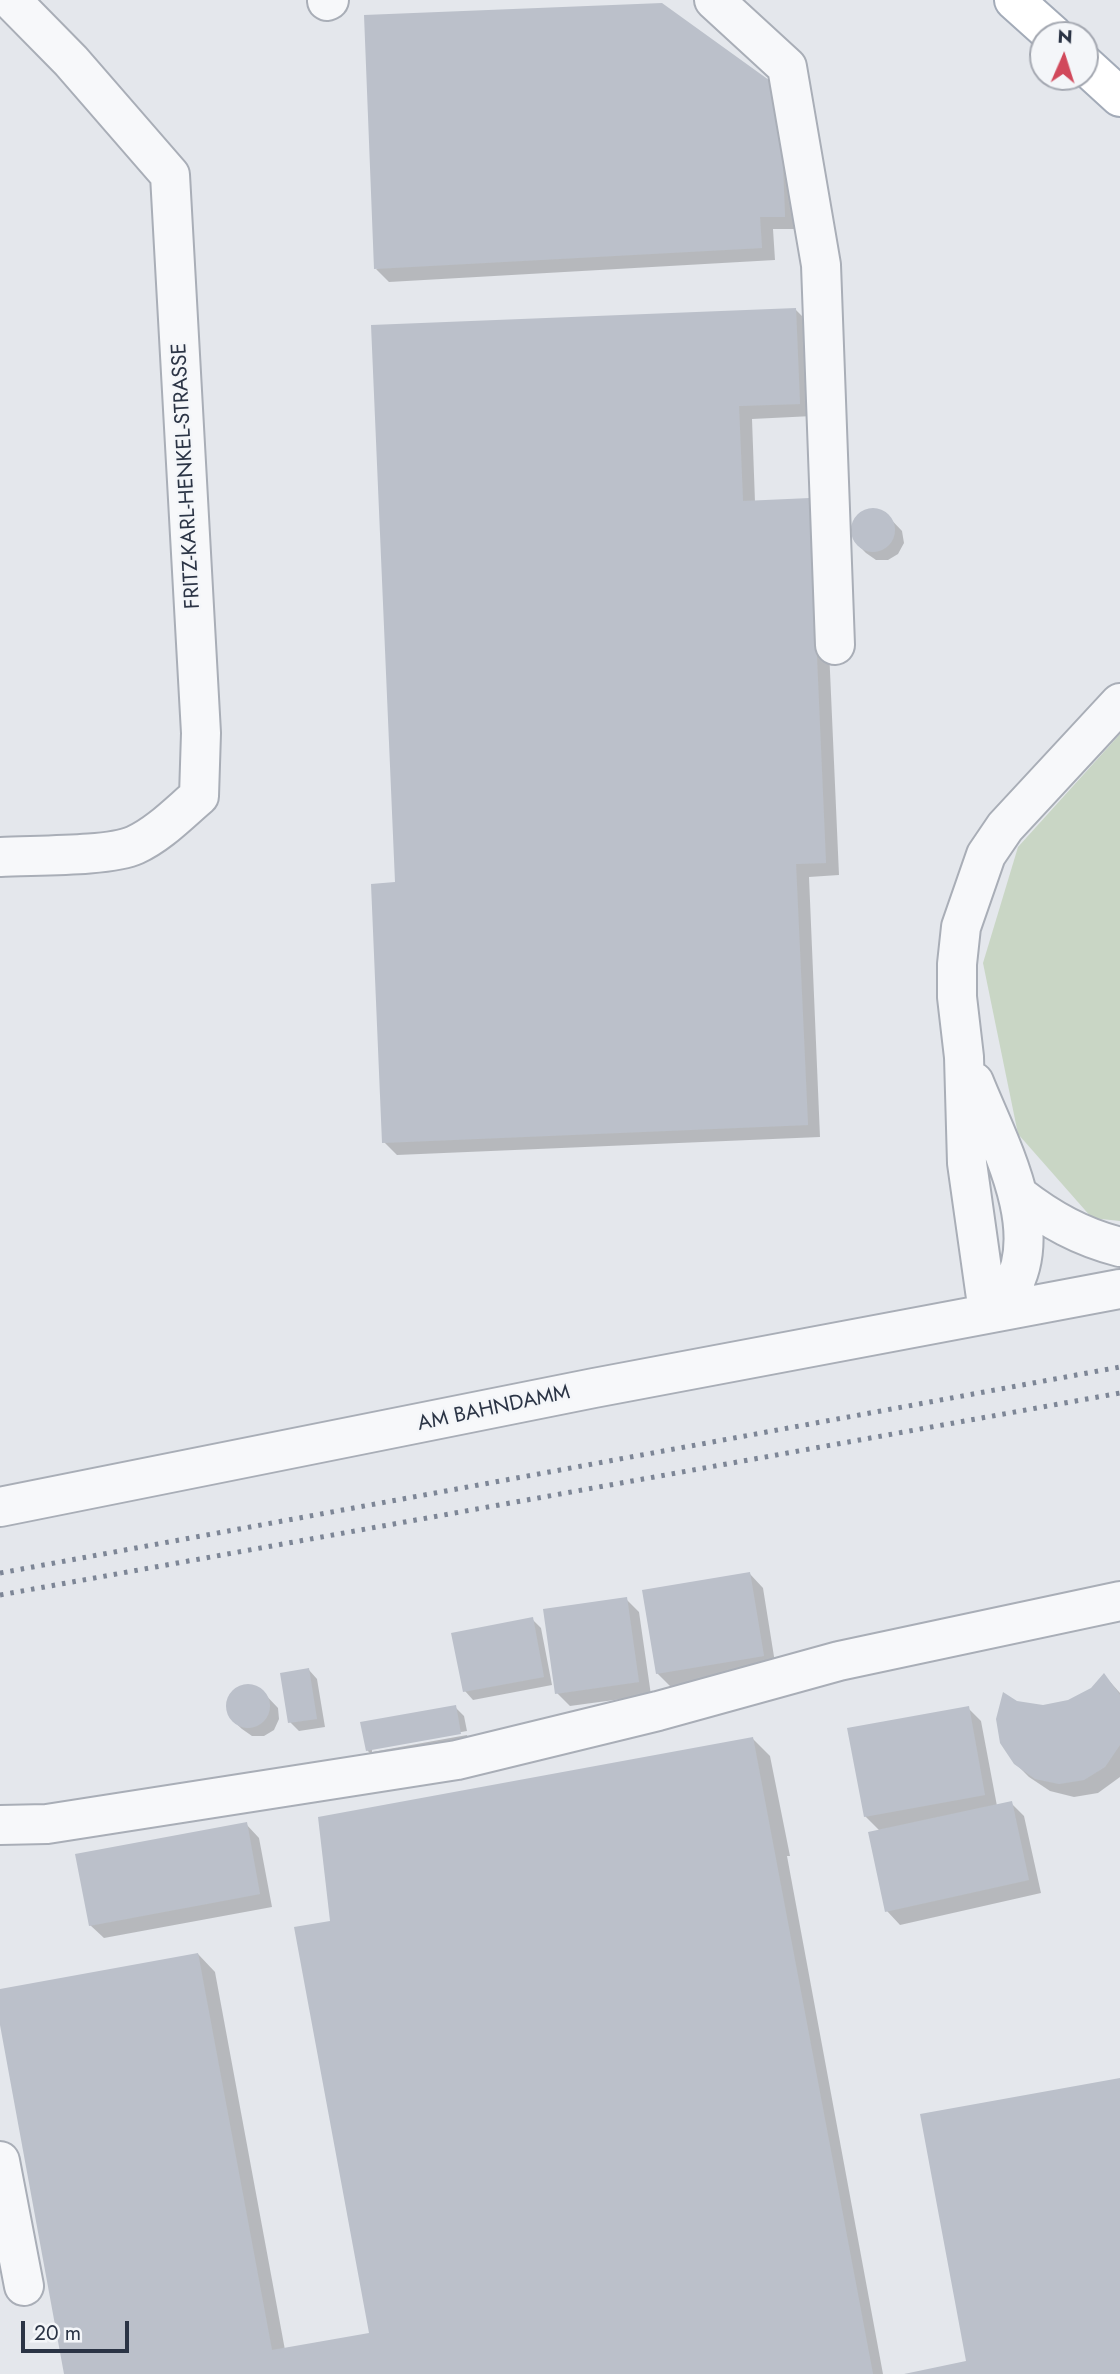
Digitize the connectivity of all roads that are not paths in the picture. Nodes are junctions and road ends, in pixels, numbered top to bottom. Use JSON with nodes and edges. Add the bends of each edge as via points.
{"nodes":[{"id":1,"x":11,"y":0,"type":"edge"},
{"id":2,"x":715,"y":0,"type":"edge"},
{"id":3,"x":1014,"y":0,"type":"edge"},
{"id":4,"x":1037,"y":21,"type":"edge"},
{"id":5,"x":1099,"y":78,"type":"edge"},
{"id":6,"x":1120,"y":97,"type":"edge"},
{"id":7,"x":835,"y":646,"type":"dead end"},
{"id":8,"x":1120,"y":703,"type":"edge"},
{"id":9,"x":0,"y":857,"type":"edge"},
{"id":10,"x":964,"y":1057,"type":"junction"},
{"id":11,"x":1018,"y":1195,"type":"junction"},
{"id":12,"x":1120,"y":1247,"type":"edge"},
{"id":13,"x":1120,"y":1289,"type":"edge"},
{"id":14,"x":988,"y":1312,"type":"junction"},
{"id":15,"x":0,"y":1507,"type":"edge"},
{"id":16,"x":1120,"y":1601,"type":"edge"},
{"id":17,"x":2,"y":1835,"type":"edge"},
{"id":18,"x":0,"y":2161,"type":"edge"},
{"id":19,"x":23,"y":2286,"type":"dead end"}],
"edges":[{"from":1,"to":9,"type":"street","name":"FRITZ-KARL-HENKEL-STRASSE","via":[[170,175],[201,733],[199,796],[133,846]]},
{"from":2,"to":7,"type":"street","via":[[787,67],[821,265]]},
{"from":3,"to":4,"type":"main road"},
{"from":5,"to":6,"type":"main road"},
{"from":8,"to":10,"type":"street","via":[[1005,827],[986,855],[961,927],[957,997]]},
{"from":10,"to":11,"type":"street"},
{"from":10,"to":14,"type":"street","via":[[967,1163]]},
{"from":11,"to":12,"type":"street","via":[[1074,1232]]},
{"from":11,"to":14,"type":"street","via":[[1024,1225],[1020,1264],[1012,1287]]},
{"from":13,"to":14,"type":"street","name":"AM BAHNDAMM"},
{"from":14,"to":15,"type":"street","name":"AM BAHNDAMM"},
{"from":16,"to":17,"type":"street","via":[[838,1661],[457,1760],[47,1824]]},
{"from":18,"to":19,"type":"street"}]}
